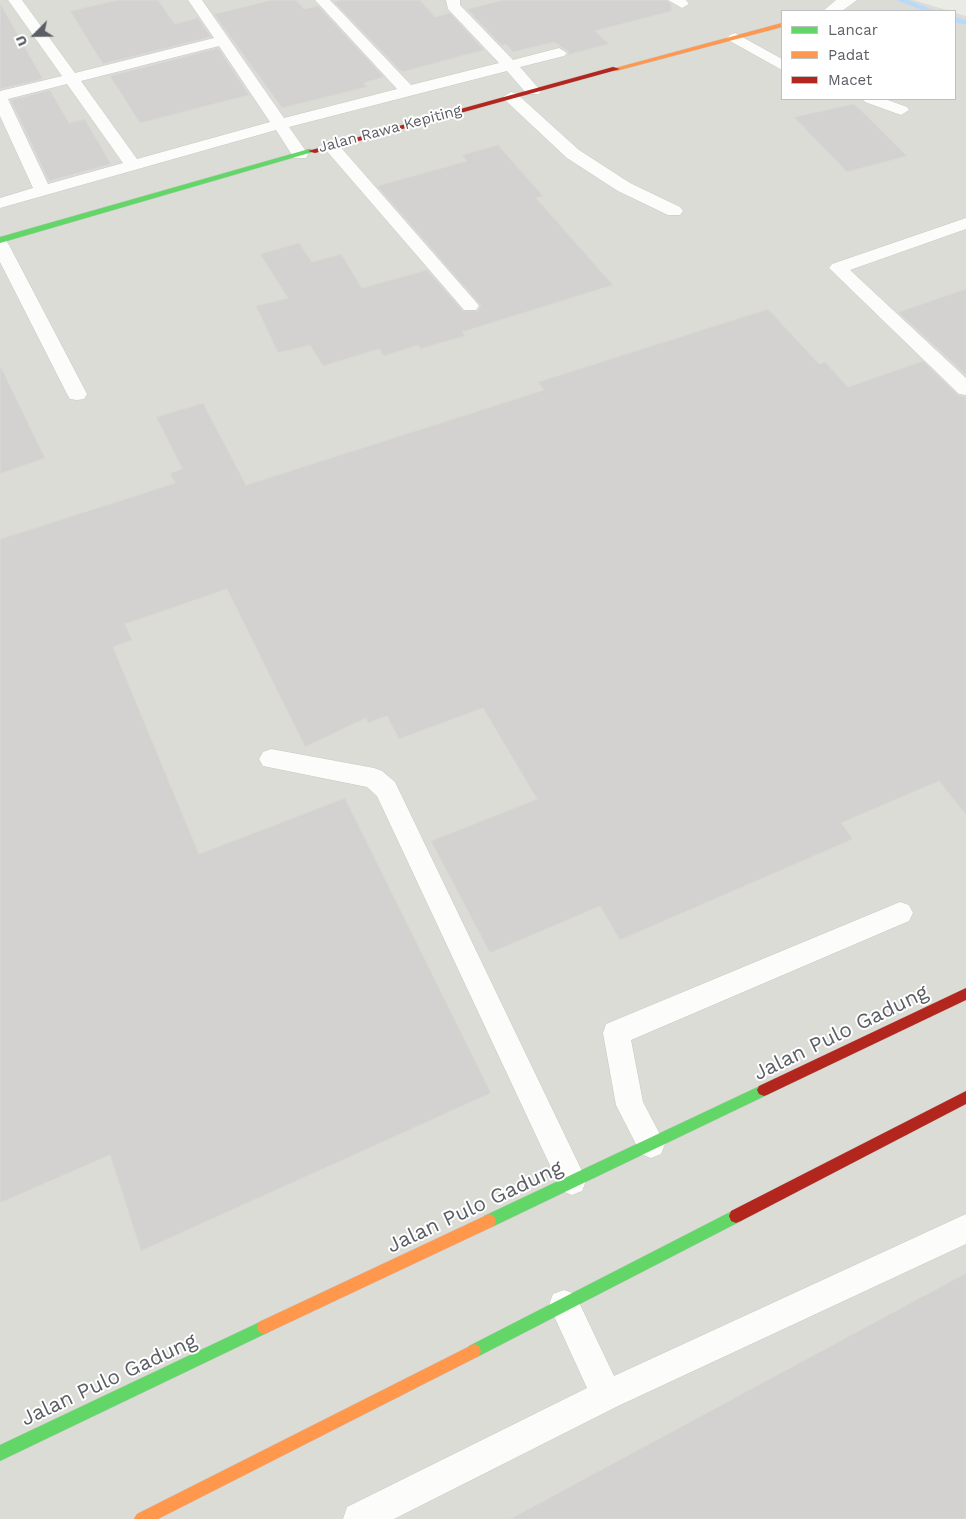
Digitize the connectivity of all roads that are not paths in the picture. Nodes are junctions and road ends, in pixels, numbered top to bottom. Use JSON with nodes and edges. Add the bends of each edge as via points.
{"nodes":[{"id":1,"x":15,"y":0,"type":"edge"},
{"id":2,"x":194,"y":0,"type":"edge"},
{"id":3,"x":322,"y":0,"type":"edge"},
{"id":4,"x":453,"y":0,"type":"edge"},
{"id":5,"x":848,"y":0,"type":"edge"},
{"id":6,"x":833,"y":10,"type":"edge"},
{"id":7,"x":781,"y":25,"type":"edge"},
{"id":8,"x":735,"y":38,"type":"junction"},
{"id":9,"x":222,"y":41,"type":"junction"},
{"id":10,"x":559,"y":53,"type":"dead end"},
{"id":11,"x":781,"y":64,"type":"edge"},
{"id":12,"x":510,"y":65,"type":"junction"},
{"id":13,"x":70,"y":77,"type":"junction"},
{"id":14,"x":407,"y":90,"type":"junction"},
{"id":15,"x":533,"y":91,"type":"junction"},
{"id":16,"x":0,"y":97,"type":"edge"},
{"id":17,"x":511,"y":97,"type":"junction"},
{"id":18,"x":874,"y":100,"type":"edge"},
{"id":19,"x":901,"y":110,"type":"dead end"},
{"id":20,"x":280,"y":124,"type":"junction"},
{"id":21,"x":331,"y":146,"type":"junction"},
{"id":22,"x":300,"y":154,"type":"junction"},
{"id":23,"x":134,"y":166,"type":"junction"},
{"id":24,"x":43,"y":191,"type":"junction"},
{"id":25,"x":0,"y":203,"type":"edge"},
{"id":26,"x":674,"y":210,"type":"dead end"},
{"id":27,"x":966,"y":223,"type":"edge"},
{"id":28,"x":0,"y":240,"type":"edge"},
{"id":29,"x":0,"y":245,"type":"edge"},
{"id":30,"x":470,"y":306,"type":"dead end"},
{"id":31,"x":966,"y":389,"type":"edge"},
{"id":32,"x":77,"y":394,"type":"dead end"},
{"id":33,"x":271,"y":759,"type":"dead end"},
{"id":34,"x":900,"y":913,"type":"dead end"},
{"id":35,"x":966,"y":994,"type":"edge"},
{"id":36,"x":966,"y":1097,"type":"edge"},
{"id":37,"x":652,"y":1144,"type":"junction"},
{"id":38,"x":572,"y":1181,"type":"junction"},
{"id":39,"x":966,"y":1229,"type":"edge"},
{"id":40,"x":564,"y":1305,"type":"junction"},
{"id":41,"x":607,"y":1394,"type":"junction"},
{"id":42,"x":0,"y":1453,"type":"edge"},
{"id":43,"x":142,"y":1519,"type":"edge"},
{"id":44,"x":358,"y":1519,"type":"edge"}],
"edges":[{"from":1,"to":13,"type":"lane"},
{"from":2,"to":9,"type":"lane"},
{"from":3,"to":14,"type":"lane"},
{"from":4,"to":12,"type":"lane","via":[[453,6]]},
{"from":5,"to":6,"type":"street"},
{"from":7,"to":8,"type":"street","name":"Jalan Rawa Kepiting"},
{"from":8,"to":11,"type":"lane"},
{"from":8,"to":15,"type":"street","name":"Jalan Rawa Kepiting"},
{"from":9,"to":13,"type":"lane"},
{"from":9,"to":20,"type":"lane"},
{"from":10,"to":12,"type":"lane"},
{"from":12,"to":14,"type":"lane"},
{"from":12,"to":15,"type":"lane"},
{"from":13,"to":16,"type":"lane"},
{"from":13,"to":23,"type":"lane"},
{"from":14,"to":20,"type":"lane"},
{"from":15,"to":17,"type":"street","name":"Jalan Rawa Kepiting"},
{"from":16,"to":24,"type":"lane"},
{"from":17,"to":21,"type":"street","name":"Jalan Rawa Kepiting"},
{"from":17,"to":26,"type":"lane","via":[[573,154],[624,187]]},
{"from":18,"to":19,"type":"lane"},
{"from":20,"to":22,"type":"lane"},
{"from":20,"to":23,"type":"lane"},
{"from":21,"to":22,"type":"street","name":"Jalan Rawa Kepiting"},
{"from":21,"to":30,"type":"lane"},
{"from":22,"to":28,"type":"street","name":"Jalan Rawa Kepiting"},
{"from":23,"to":24,"type":"lane"},
{"from":24,"to":25,"type":"lane"},
{"from":27,"to":31,"type":"lane","via":[[838,268]]},
{"from":29,"to":32,"type":"lane"},
{"from":33,"to":38,"type":"lane","via":[[374,778],[386,789]]},
{"from":34,"to":37,"type":"lane","via":[[616,1033],[630,1105]]},
{"from":35,"to":37,"type":"street","name":"Jalan Pulo Gadung"},
{"from":36,"to":40,"type":"street"},
{"from":37,"to":38,"type":"street","name":"Jalan Pulo Gadung"},
{"from":38,"to":42,"type":"street","name":"Jalan Pulo Gadung"},
{"from":39,"to":41,"type":"lane"},
{"from":40,"to":41,"type":"lane"},
{"from":40,"to":43,"type":"street"},
{"from":41,"to":44,"type":"lane"}]}
